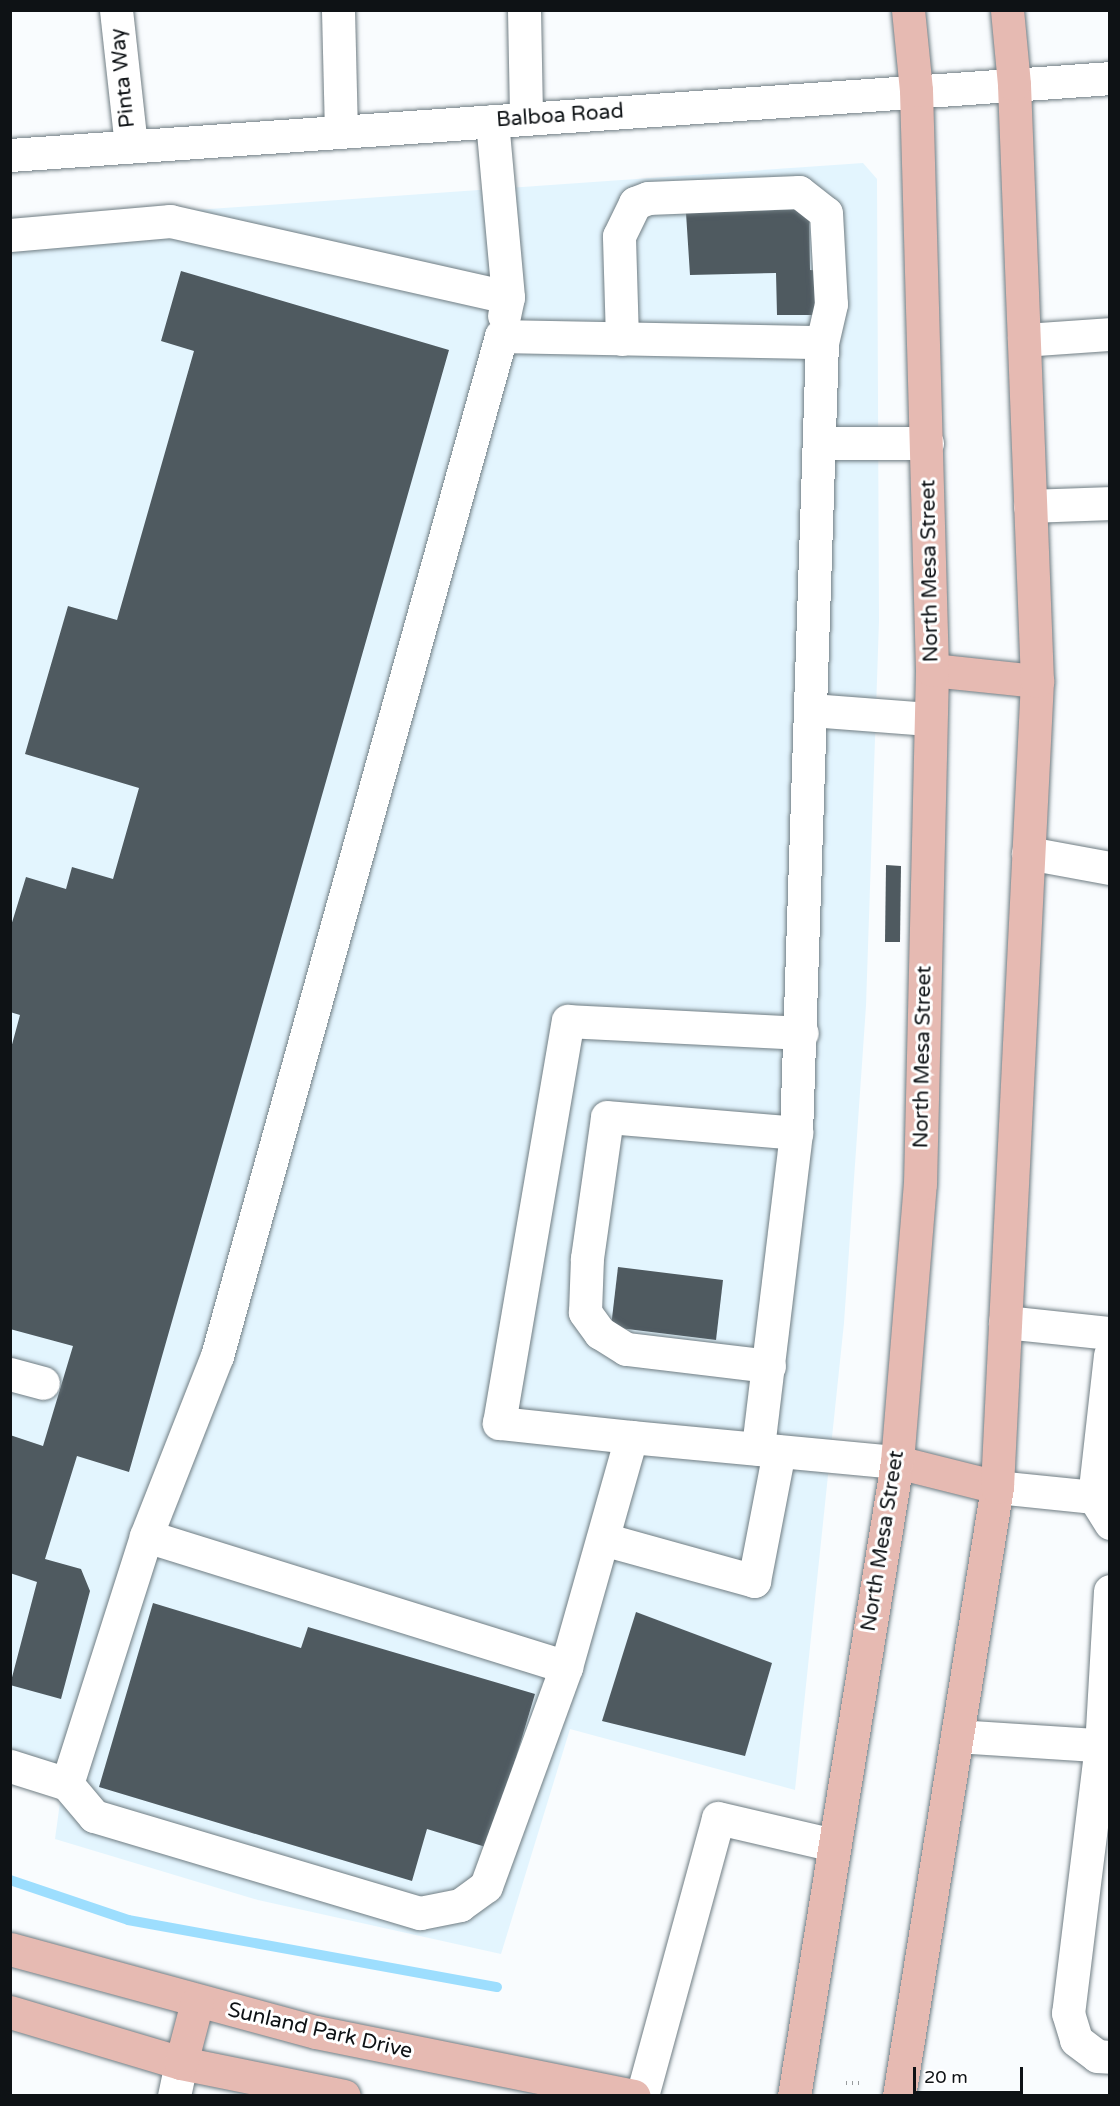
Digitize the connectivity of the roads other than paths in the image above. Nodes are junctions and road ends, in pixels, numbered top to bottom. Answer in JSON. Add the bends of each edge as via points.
{"nodes":[{"id":1,"x":116,"y":10,"type":"edge"},
{"id":2,"x":338,"y":10,"type":"edge"},
{"id":3,"x":524,"y":10,"type":"edge"},
{"id":4,"x":908,"y":10,"type":"edge"},
{"id":5,"x":1007,"y":10,"type":"edge"},
{"id":6,"x":1110,"y":78,"type":"edge"},
{"id":7,"x":1014,"y":84,"type":"junction"},
{"id":8,"x":916,"y":90,"type":"junction"},
{"id":9,"x":526,"y":118,"type":"junction"},
{"id":10,"x":492,"y":121,"type":"junction"},
{"id":11,"x":341,"y":131,"type":"junction"},
{"id":12,"x":131,"y":146,"type":"junction"},
{"id":13,"x":10,"y":155,"type":"edge"},
{"id":14,"x":10,"y":235,"type":"edge"},
{"id":15,"x":508,"y":297,"type":"junction"},
{"id":16,"x":1110,"y":334,"type":"edge"},
{"id":17,"x":501,"y":336,"type":"junction"},
{"id":18,"x":622,"y":339,"type":"junction"},
{"id":19,"x":1024,"y":340,"type":"junction"},
{"id":20,"x":822,"y":342,"type":"junction"},
{"id":21,"x":819,"y":443,"type":"junction"},
{"id":22,"x":927,"y":443,"type":"junction"},
{"id":23,"x":1110,"y":503,"type":"edge"},
{"id":24,"x":1030,"y":506,"type":"junction"},
{"id":25,"x":932,"y":670,"type":"junction"},
{"id":26,"x":1036,"y":681,"type":"junction"},
{"id":27,"x":812,"y":710,"type":"junction"},
{"id":28,"x":929,"y":719,"type":"junction"},
{"id":29,"x":1028,"y":854,"type":"junction"},
{"id":30,"x":1110,"y":868,"type":"edge"},
{"id":31,"x":802,"y":1033,"type":"junction"},
{"id":32,"x":796,"y":1133,"type":"junction"},
{"id":33,"x":1005,"y":1322,"type":"junction"},
{"id":34,"x":1110,"y":1333,"type":"edge"},
{"id":35,"x":1110,"y":1354,"type":"edge"},
{"id":36,"x":769,"y":1366,"type":"junction"},
{"id":37,"x":10,"y":1374,"type":"edge"},
{"id":38,"x":42,"y":1383,"type":"dead end"},
{"id":39,"x":631,"y":1437,"type":"junction"},
{"id":40,"x":768,"y":1450,"type":"junction"},
{"id":41,"x":897,"y":1462,"type":"junction"},
{"id":42,"x":997,"y":1487,"type":"junction"},
{"id":43,"x":1102,"y":1494,"type":"edge"},
{"id":44,"x":146,"y":1536,"type":"junction"},
{"id":45,"x":603,"y":1539,"type":"junction"},
{"id":46,"x":1110,"y":1592,"type":"edge"},
{"id":47,"x":1107,"y":1653,"type":"edge"},
{"id":48,"x":566,"y":1667,"type":"junction"},
{"id":49,"x":957,"y":1736,"type":"junction"},
{"id":50,"x":1105,"y":1746,"type":"edge"},
{"id":51,"x":10,"y":1766,"type":"edge"},
{"id":52,"x":67,"y":1784,"type":"junction"},
{"id":53,"x":834,"y":1845,"type":"junction"},
{"id":54,"x":10,"y":1949,"type":"edge"},
{"id":55,"x":197,"y":2002,"type":"junction"},
{"id":56,"x":10,"y":2012,"type":"edge"},
{"id":57,"x":1110,"y":2057,"type":"edge"},
{"id":58,"x":181,"y":2063,"type":"junction"},
{"id":59,"x":336,"y":2095,"type":"edge"},
{"id":60,"x":174,"y":2096,"type":"edge"},
{"id":61,"x":634,"y":2096,"type":"edge"},
{"id":62,"x":642,"y":2096,"type":"edge"},
{"id":63,"x":794,"y":2096,"type":"edge"},
{"id":64,"x":898,"y":2096,"type":"edge"}],
"edges":[{"from":1,"to":12,"type":"street","name":"Pinta Way"},
{"from":2,"to":11,"type":"street"},
{"from":3,"to":9,"type":"street"},
{"from":4,"to":8,"type":"main road","name":"North Mesa Street"},
{"from":5,"to":7,"type":"main road"},
{"from":6,"to":7,"type":"street","name":"Balboa Road"},
{"from":7,"to":8,"type":"street","name":"Balboa Road"},
{"from":7,"to":19,"type":"main road"},
{"from":8,"to":9,"type":"street","name":"Balboa Road"},
{"from":8,"to":22,"type":"main road","name":"North Mesa Street"},
{"from":9,"to":10,"type":"street","name":"Balboa Road"},
{"from":10,"to":11,"type":"street","name":"Balboa Road"},
{"from":10,"to":15,"type":"street"},
{"from":11,"to":12,"type":"street","name":"Balboa Road"},
{"from":12,"to":13,"type":"street","name":"Balboa Road"},
{"from":14,"to":15,"type":"street","via":[[170,220]]},
{"from":15,"to":17,"type":"street"},
{"from":16,"to":19,"type":"street"},
{"from":17,"to":18,"type":"street"},
{"from":17,"to":44,"type":"street","via":[[217,1356]]},
{"from":18,"to":20,"type":"street"},
{"from":18,"to":20,"type":"street","via":[[619,236],[635,203],[648,198],[799,192],[826,213],[831,304]]},
{"from":19,"to":24,"type":"main road"},
{"from":20,"to":21,"type":"street"},
{"from":21,"to":22,"type":"street"},
{"from":21,"to":27,"type":"street"},
{"from":22,"to":25,"type":"main road","name":"North Mesa Street"},
{"from":23,"to":24,"type":"street"},
{"from":24,"to":26,"type":"main road"},
{"from":25,"to":26,"type":"main road"},
{"from":25,"to":28,"type":"main road","name":"North Mesa Street"},
{"from":26,"to":29,"type":"main road"},
{"from":27,"to":28,"type":"street"},
{"from":27,"to":31,"type":"street"},
{"from":28,"to":41,"type":"main road","name":"North Mesa Street","via":[[920,1184]]},
{"from":29,"to":30,"type":"street"},
{"from":29,"to":33,"type":"main road"},
{"from":31,"to":32,"type":"street"},
{"from":31,"to":39,"type":"street","via":[[568,1022],[499,1423]]},
{"from":32,"to":36,"type":"street"},
{"from":32,"to":36,"type":"street","via":[[607,1117],[585,1312],[600,1333],[626,1349]]},
{"from":33,"to":34,"type":"street"},
{"from":33,"to":42,"type":"main road"},
{"from":35,"to":43,"type":"street"},
{"from":36,"to":40,"type":"street"},
{"from":37,"to":38,"type":"street"},
{"from":39,"to":40,"type":"street"},
{"from":39,"to":45,"type":"street"},
{"from":40,"to":41,"type":"street"},
{"from":40,"to":45,"type":"street","via":[[754,1581]]},
{"from":41,"to":42,"type":"main road"},
{"from":41,"to":53,"type":"main road","name":"North Mesa Street"},
{"from":42,"to":43,"type":"street"},
{"from":42,"to":49,"type":"main road"},
{"from":44,"to":48,"type":"street"},
{"from":44,"to":52,"type":"street"},
{"from":45,"to":48,"type":"street"},
{"from":46,"to":47,"type":"street"},
{"from":47,"to":50,"type":"street"},
{"from":48,"to":52,"type":"street","via":[[486,1886],[459,1905],[420,1914],[94,1816]]},
{"from":49,"to":50,"type":"street"},
{"from":49,"to":64,"type":"main road"},
{"from":50,"to":57,"type":"street","via":[[1068,2013],[1076,2040],[1097,2056]]},
{"from":51,"to":52,"type":"street"},
{"from":53,"to":62,"type":"street","via":[[718,1818]]},
{"from":53,"to":63,"type":"main road","name":"North Mesa Street"},
{"from":54,"to":55,"type":"main road","name":"Sunland Park Drive"},
{"from":55,"to":58,"type":"main road"},
{"from":55,"to":61,"type":"main road","name":"Sunland Park Drive"},
{"from":56,"to":58,"type":"main road"},
{"from":58,"to":59,"type":"main road"},
{"from":58,"to":60,"type":"street"}]}
